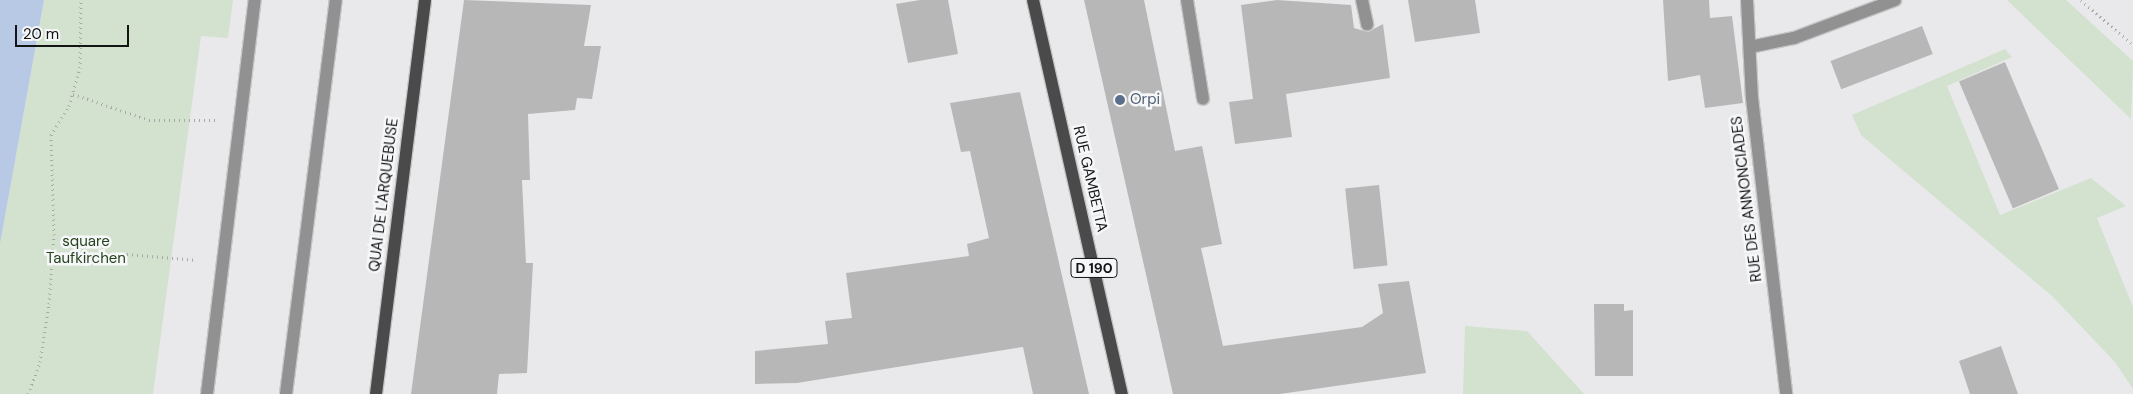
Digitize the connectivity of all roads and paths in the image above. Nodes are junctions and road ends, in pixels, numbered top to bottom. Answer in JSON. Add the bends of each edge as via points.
{"nodes":[{"id":1,"x":81,"y":0,"type":"edge"},
{"id":2,"x":256,"y":0,"type":"edge"},
{"id":3,"x":336,"y":0,"type":"edge"},
{"id":4,"x":425,"y":0,"type":"edge"},
{"id":5,"x":1033,"y":0,"type":"edge"},
{"id":6,"x":1188,"y":0,"type":"edge"},
{"id":7,"x":1362,"y":0,"type":"edge"},
{"id":8,"x":1747,"y":0,"type":"edge"},
{"id":9,"x":1895,"y":0,"type":"edge"},
{"id":10,"x":2080,"y":0,"type":"edge"},
{"id":11,"x":1367,"y":24,"type":"dead end"},
{"id":12,"x":2133,"y":45,"type":"edge"},
{"id":13,"x":1750,"y":47,"type":"junction"},
{"id":14,"x":73,"y":94,"type":"junction"},
{"id":15,"x":1203,"y":99,"type":"dead end"},
{"id":16,"x":240,"y":122,"type":"junction"},
{"id":17,"x":53,"y":256,"type":"junction"},
{"id":18,"x":223,"y":263,"type":"junction"},
{"id":19,"x":28,"y":394,"type":"edge"},
{"id":20,"x":207,"y":394,"type":"edge"},
{"id":21,"x":286,"y":394,"type":"edge"},
{"id":22,"x":376,"y":394,"type":"edge"},
{"id":23,"x":1122,"y":394,"type":"edge"},
{"id":24,"x":1786,"y":394,"type":"edge"}],
"edges":[{"from":1,"to":14,"type":"path","via":[[80,68]]},
{"from":2,"to":16,"type":"street"},
{"from":3,"to":21,"type":"street"},
{"from":4,"to":22,"type":"main road","name":"QUAI DE L'ARQUEBUSE"},
{"from":5,"to":23,"type":"main road","name":"RUE GAMBETTA","number":"D 190"},
{"from":6,"to":15,"type":"street"},
{"from":7,"to":11,"type":"street"},
{"from":8,"to":13,"type":"street","name":"RUE DES ANNONCIADES"},
{"from":9,"to":13,"type":"street","via":[[1794,38]]},
{"from":10,"to":12,"type":"path"},
{"from":13,"to":24,"type":"street","name":"RUE DES ANNONCIADES"},
{"from":14,"to":16,"type":"path","via":[[128,109],[149,120],[172,116]]},
{"from":14,"to":17,"type":"path","via":[[51,135]]},
{"from":16,"to":18,"type":"street"},
{"from":17,"to":18,"type":"path","via":[[127,254]]},
{"from":17,"to":19,"type":"path","via":[[40,362]]},
{"from":18,"to":20,"type":"street"}]}
